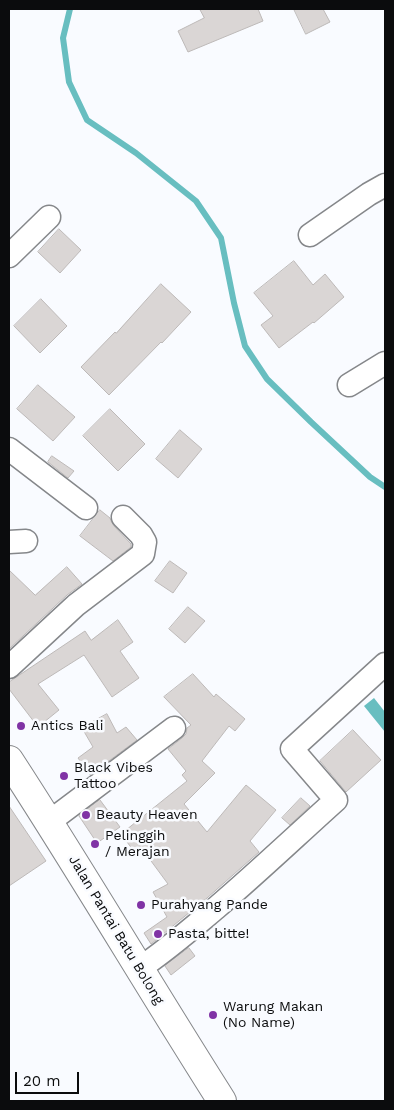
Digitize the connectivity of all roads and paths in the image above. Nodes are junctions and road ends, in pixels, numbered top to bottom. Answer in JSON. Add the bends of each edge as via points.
{"nodes":[{"id":1,"x":385,"y":184,"type":"edge"},
{"id":2,"x":49,"y":217,"type":"dead end"},
{"id":3,"x":310,"y":235,"type":"dead end"},
{"id":4,"x":9,"y":256,"type":"edge"},
{"id":5,"x":385,"y":363,"type":"edge"},
{"id":6,"x":349,"y":385,"type":"dead end"},
{"id":7,"x":9,"y":449,"type":"edge"},
{"id":8,"x":86,"y":508,"type":"dead end"},
{"id":9,"x":123,"y":517,"type":"dead end"},
{"id":10,"x":385,"y":664,"type":"edge"},
{"id":11,"x":9,"y":667,"type":"edge"},
{"id":12,"x":174,"y":728,"type":"dead end"},
{"id":13,"x":9,"y":760,"type":"edge"},
{"id":14,"x":49,"y":822,"type":"junction"},
{"id":15,"x":140,"y":968,"type":"junction"},
{"id":16,"x":222,"y":1101,"type":"edge"}],
"edges":[{"from":1,"to":3,"type":"street"},
{"from":2,"to":4,"type":"street"},
{"from":5,"to":6,"type":"street"},
{"from":7,"to":8,"type":"street"},
{"from":9,"to":11,"type":"street","via":[[145,542],[143,554],[76,605]]},
{"from":10,"to":15,"type":"street","via":[[292,749],[336,800],[249,880]]},
{"from":12,"to":14,"type":"street"},
{"from":13,"to":14,"type":"street","name":"Jalan Pantai Batu Bolong"},
{"from":14,"to":15,"type":"street","name":"Jalan Pantai Batu Bolong"},
{"from":15,"to":16,"type":"street","name":"Jalan Pantai Batu Bolong"}]}
